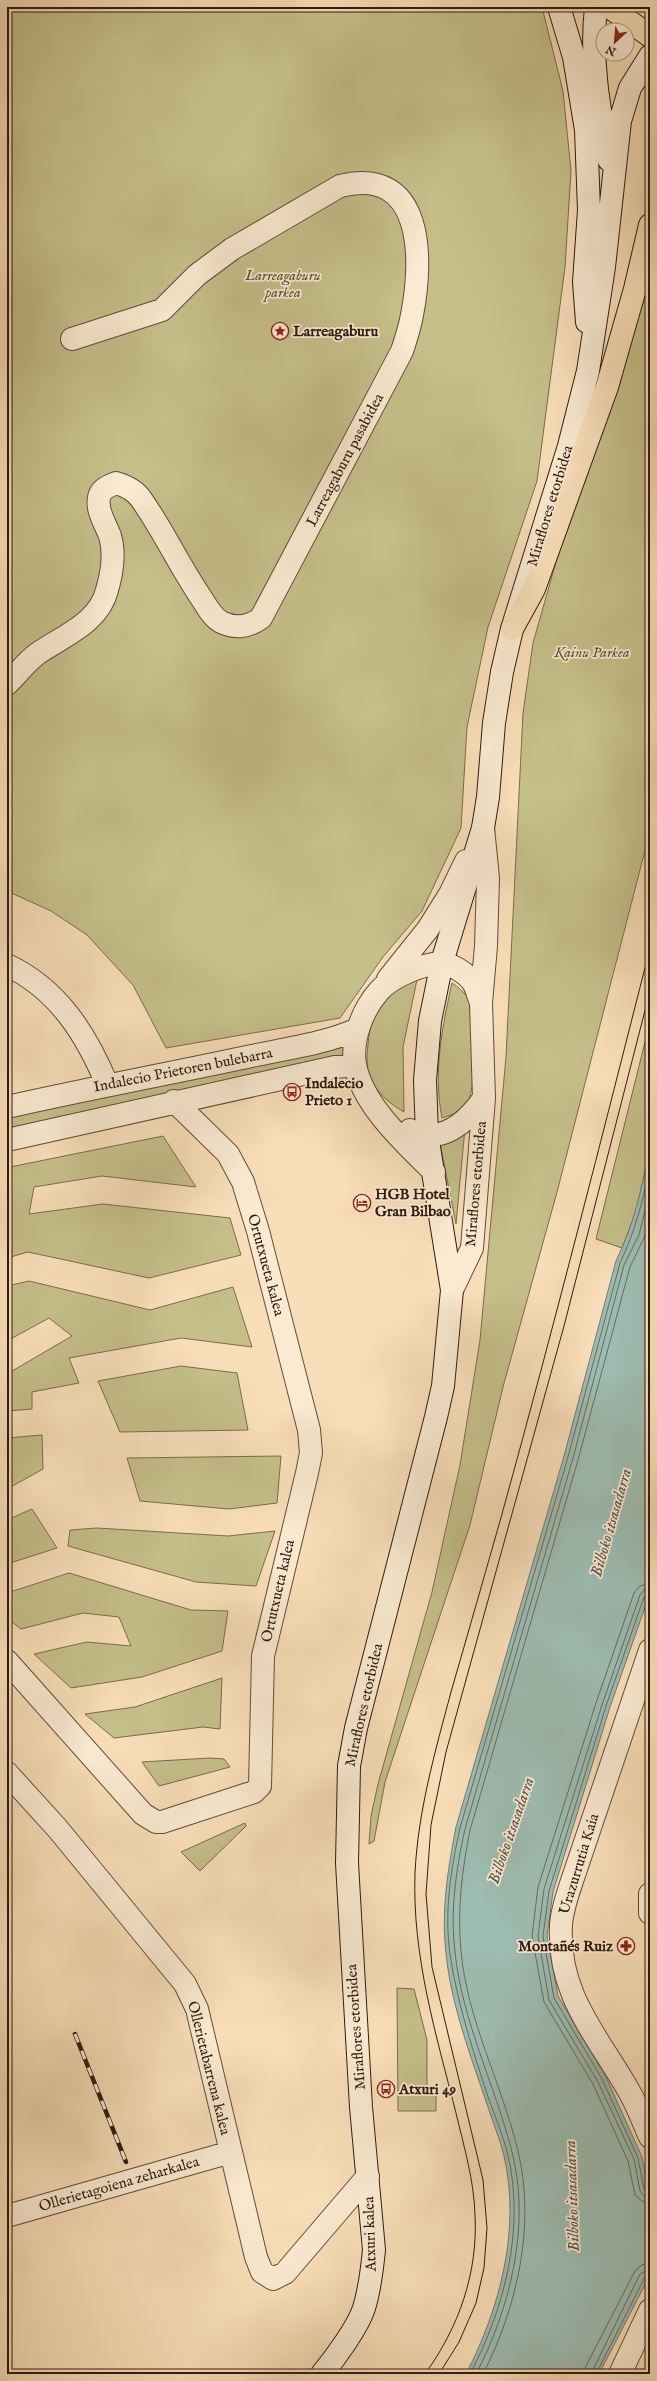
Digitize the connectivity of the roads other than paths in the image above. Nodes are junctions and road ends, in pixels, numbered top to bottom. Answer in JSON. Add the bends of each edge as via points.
{"nodes":[{"id":1,"x":559,"y":7,"type":"edge"},
{"id":2,"x":596,"y":7,"type":"edge"},
{"id":3,"x":609,"y":7,"type":"edge"},
{"id":4,"x":650,"y":36,"type":"edge"},
{"id":5,"x":650,"y":56,"type":"edge"},
{"id":6,"x":613,"y":183,"type":"junction"},
{"id":7,"x":650,"y":225,"type":"edge"},
{"id":8,"x":72,"y":339,"type":"dead end"},
{"id":9,"x":590,"y":358,"type":"junction"},
{"id":10,"x":512,"y":629,"type":"junction"},
{"id":11,"x":7,"y":684,"type":"edge"},
{"id":12,"x":483,"y":828,"type":"junction"},
{"id":13,"x":442,"y":962,"type":"junction"},
{"id":14,"x":7,"y":965,"type":"edge"},
{"id":15,"x":380,"y":989,"type":"junction"},
{"id":16,"x":481,"y":1003,"type":"junction"},
{"id":17,"x":358,"y":1029,"type":"junction"},
{"id":18,"x":355,"y":1065,"type":"junction"},
{"id":19,"x":107,"y":1084,"type":"junction"},
{"id":20,"x":484,"y":1098,"type":"junction"},
{"id":21,"x":174,"y":1101,"type":"junction"},
{"id":22,"x":7,"y":1107,"type":"edge"},
{"id":23,"x":376,"y":1109,"type":"junction"},
{"id":24,"x":427,"y":1135,"type":"junction"},
{"id":25,"x":7,"y":1140,"type":"edge"},
{"id":26,"x":434,"y":1172,"type":"junction"},
{"id":27,"x":452,"y":1290,"type":"junction"},
{"id":28,"x":650,"y":1650,"type":"edge"},
{"id":29,"x":7,"y":1661,"type":"edge"},
{"id":30,"x":7,"y":1773,"type":"edge"},
{"id":31,"x":650,"y":1894,"type":"edge"},
{"id":32,"x":650,"y":1913,"type":"edge"},
{"id":33,"x":650,"y":2137,"type":"edge"},
{"id":34,"x":231,"y":2152,"type":"junction"},
{"id":35,"x":368,"y":2176,"type":"junction"},
{"id":36,"x":7,"y":2216,"type":"edge"},
{"id":37,"x":650,"y":2310,"type":"edge"},
{"id":38,"x":322,"y":2374,"type":"edge"},
{"id":39,"x":620,"y":2374,"type":"edge"}],
"edges":[{"from":1,"to":9,"type":"street","via":[[574,57],[586,130],[589,210],[584,282]]},
{"from":2,"to":6,"type":"street","name":"Miraflores etorbidea","via":[[593,40],[596,85]]},
{"from":3,"to":4,"type":"main road"},
{"from":5,"to":6,"type":"street","name":"Miraflores etorbidea","via":[[630,88],[623,107]]},
{"from":6,"to":9,"type":"street","name":"Miraflores etorbidea"},
{"from":7,"to":10,"type":"main road","via":[[635,290],[607,387],[534,589]]},
{"from":8,"to":11,"type":"street","name":"Larreagaburu pasabidea","via":[[162,310],[198,275],[232,249],[340,186],[358,182],[375,183],[388,188],[401,198],[410,213],[415,234],[417,278],[412,316],[402,350],[261,618],[253,624],[232,626],[212,614],[181,569],[141,498],[127,486],[116,483],[105,488],[99,497],[99,508],[110,538],[112,565],[107,592],[100,608],[90,620],[36,655]]},
{"from":9,"to":10,"type":"street","name":"Miraflores etorbidea","via":[[569,446]]},
{"from":10,"to":12,"type":"street","name":"Miraflores etorbidea","via":[[494,723]]},
{"from":12,"to":13,"type":"street","name":"Miraflores etorbidea"},
{"from":12,"to":15,"type":"street","name":"Miraflores etorbidea","via":[[450,894],[428,929]]},
{"from":12,"to":16,"type":"street","name":"Miraflores etorbidea","via":[[488,878]]},
{"from":13,"to":15,"type":"street","name":"Miraflores etorbidea","via":[[411,970]]},
{"from":13,"to":16,"type":"street","name":"Miraflores etorbidea","via":[[472,981]]},
{"from":13,"to":24,"type":"street","name":"Miraflores etorbidea","via":[[430,1021],[425,1080]]},
{"from":14,"to":19,"type":"street","via":[[50,993],[76,1023]]},
{"from":15,"to":17,"type":"street","name":"Miraflores etorbidea","via":[[364,1013]]},
{"from":16,"to":20,"type":"street","name":"Miraflores etorbidea"},
{"from":17,"to":18,"type":"street","name":"Miraflores etorbidea","via":[[354,1052]]},
{"from":17,"to":19,"type":"street","name":"Indalecio Prietoren bulebarra","via":[[331,1039],[182,1071]]},
{"from":18,"to":21,"type":"street","name":"Indalecio Prietoren bulebarra"},
{"from":18,"to":23,"type":"street","name":"Miraflores etorbidea"},
{"from":19,"to":22,"type":"street","name":"Indalecio Prietoren bulebarra"},
{"from":20,"to":24,"type":"street","name":"Miraflores etorbidea","via":[[470,1118],[453,1131]]},
{"from":20,"to":27,"type":"street","name":"Miraflores etorbidea","via":[[472,1248]]},
{"from":21,"to":25,"type":"street","name":"Indalecio Prietoren bulebarra"},
{"from":21,"to":29,"type":"street","name":"Ortutxueta kalea","via":[[228,1154],[243,1182],[309,1430],[311,1453],[307,1473],[262,1656],[260,1786],[254,1792],[156,1822],[143,1814]]},
{"from":23,"to":24,"type":"street","name":"Miraflores etorbidea","via":[[412,1131]]},
{"from":23,"to":26,"type":"street","name":"Miraflores etorbidea"},
{"from":24,"to":26,"type":"street","name":"Miraflores etorbidea"},
{"from":26,"to":27,"type":"street","name":"Miraflores etorbidea"},
{"from":27,"to":35,"type":"street","name":"Miraflores etorbidea","via":[[443,1386],[356,1728],[349,1766],[346,1863],[360,2100]]},
{"from":28,"to":33,"type":"street","name":"Urazurrutia Kaia","via":[[576,1870],[561,1926],[564,1966],[571,1995],[630,2093]]},
{"from":30,"to":34,"type":"street","name":"Ollerietabarrena kalea","via":[[72,1846],[185,1984],[197,2008]]},
{"from":31,"to":32,"type":"street"},
{"from":34,"to":35,"type":"street","name":"Ollerietabarrena kalea","via":[[256,2257],[262,2272],[272,2279],[285,2273]]},
{"from":34,"to":36,"type":"street","name":"Ollerietagoiena zeharkalea"},
{"from":35,"to":38,"type":"street","name":"Atxuri kalea","via":[[373,2236],[371,2281],[363,2310],[334,2359]]},
{"from":37,"to":39,"type":"street"}]}
